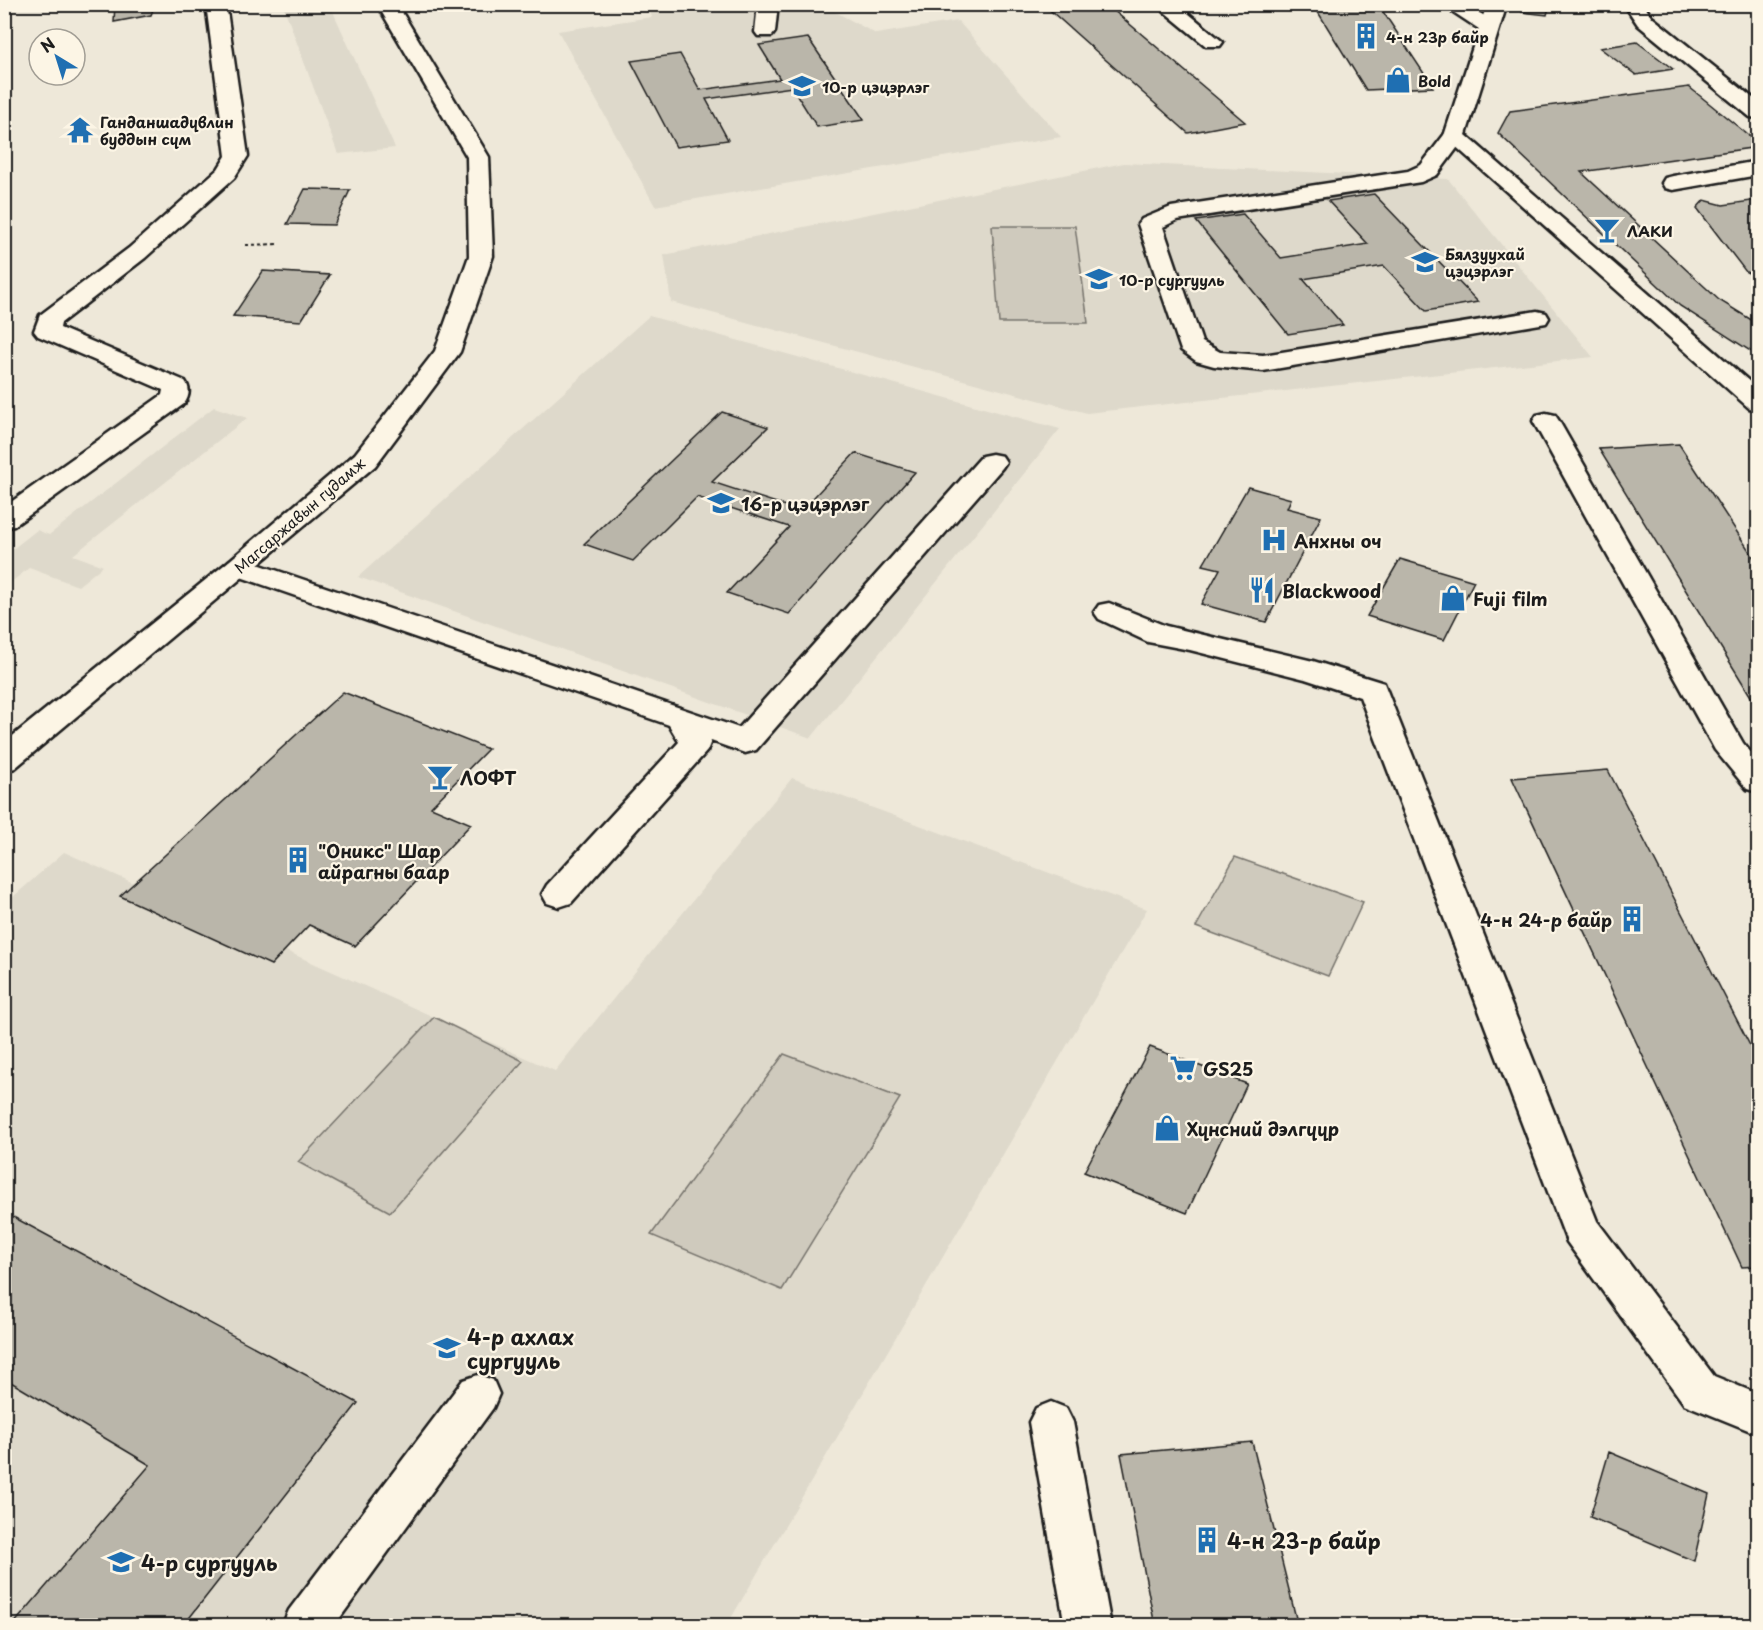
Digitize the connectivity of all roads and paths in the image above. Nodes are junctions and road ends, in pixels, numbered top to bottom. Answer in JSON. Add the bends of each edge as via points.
{"nodes":[{"id":1,"x":216,"y":4,"type":"edge"},
{"id":2,"x":387,"y":4,"type":"edge"},
{"id":3,"x":768,"y":4,"type":"edge"},
{"id":4,"x":1164,"y":4,"type":"edge"},
{"id":5,"x":1450,"y":4,"type":"edge"},
{"id":6,"x":1497,"y":4,"type":"edge"},
{"id":7,"x":1633,"y":4,"type":"edge"},
{"id":8,"x":1489,"y":27,"type":"junction"},
{"id":9,"x":765,"y":32,"type":"dead end"},
{"id":10,"x":1213,"y":42,"type":"dead end"},
{"id":11,"x":1758,"y":112,"type":"edge"},
{"id":12,"x":1455,"y":136,"type":"junction"},
{"id":13,"x":1758,"y":168,"type":"edge"},
{"id":14,"x":1673,"y":183,"type":"dead end"},
{"id":15,"x":279,"y":244,"type":"dead end"},
{"id":16,"x":245,"y":246,"type":"dead end"},
{"id":17,"x":1538,"y":318,"type":"dead end"},
{"id":18,"x":1758,"y":402,"type":"edge"},
{"id":19,"x":1546,"y":421,"type":"dead end"},
{"id":20,"x":992,"y":462,"type":"dead end"},
{"id":21,"x":4,"y":520,"type":"edge"},
{"id":22,"x":239,"y":567,"type":"junction"},
{"id":23,"x":1108,"y":612,"type":"dead end"},
{"id":24,"x":680,"y":718,"type":"junction"},
{"id":25,"x":4,"y":759,"type":"edge"},
{"id":26,"x":1758,"y":781,"type":"edge"},
{"id":27,"x":559,"y":894,"type":"dead end"},
{"id":28,"x":478,"y":1394,"type":"dead end"},
{"id":29,"x":1758,"y":1414,"type":"edge"},
{"id":30,"x":1051,"y":1422,"type":"dead end"},
{"id":31,"x":305,"y":1626,"type":"edge"},
{"id":32,"x":1088,"y":1626,"type":"edge"}],
"edges":[{"from":1,"to":21,"type":"street","via":[[237,156],[226,173],[137,253],[49,320],[46,331],[176,386],[175,398]]},
{"from":2,"to":22,"type":"street","name":"Магсаржавын гудамж","via":[[478,157],[481,256],[447,352],[372,451]]},
{"from":3,"to":9,"type":"street"},
{"from":4,"to":10,"type":"street"},
{"from":5,"to":8,"type":"street"},
{"from":6,"to":8,"type":"street"},
{"from":7,"to":11,"type":"street","via":[[1645,21]]},
{"from":8,"to":12,"type":"street"},
{"from":12,"to":17,"type":"street","via":[[1429,170],[1413,177],[1171,214],[1150,224],[1190,345],[1199,354],[1223,360],[1263,363]]},
{"from":12,"to":18,"type":"street"},
{"from":13,"to":14,"type":"street"},
{"from":15,"to":16,"type":"path"},
{"from":19,"to":26,"type":"street","via":[[1731,750]]},
{"from":20,"to":24,"type":"street","via":[[745,742]]},
{"from":22,"to":24,"type":"street"},
{"from":22,"to":25,"type":"street","name":"Магсаржавын гудамж"},
{"from":23,"to":29,"type":"street","via":[[1159,635],[1313,671],[1373,690],[1581,1230],[1699,1390]]},
{"from":24,"to":27,"type":"street","via":[[696,743]]},
{"from":28,"to":31,"type":"street"},
{"from":30,"to":32,"type":"street"}]}
